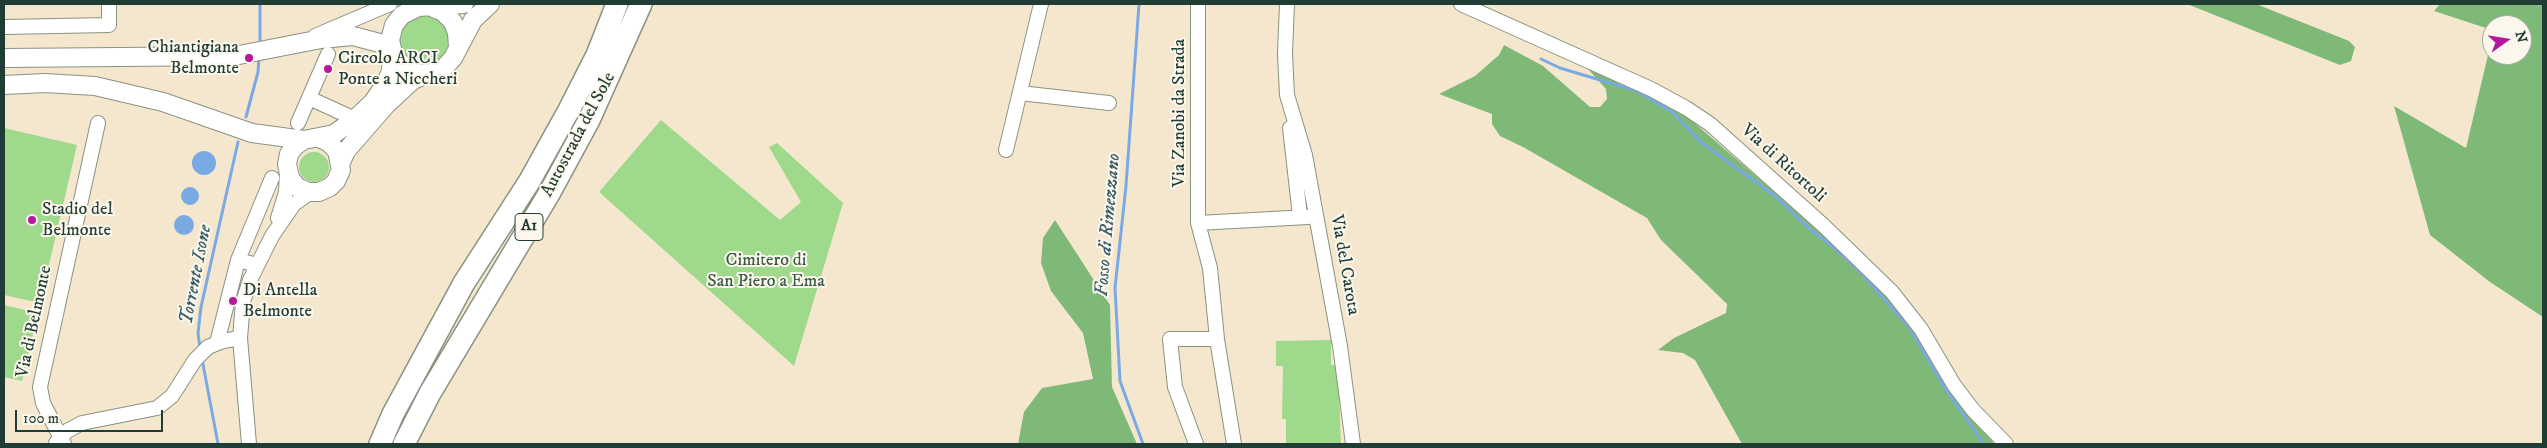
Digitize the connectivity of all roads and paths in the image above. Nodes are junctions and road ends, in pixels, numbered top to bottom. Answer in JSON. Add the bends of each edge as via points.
{"nodes":[{"id":1,"x":109,"y":4,"type":"edge"},
{"id":2,"x":118,"y":4,"type":"edge"},
{"id":3,"x":390,"y":4,"type":"edge"},
{"id":4,"x":464,"y":4,"type":"edge"},
{"id":5,"x":490,"y":4,"type":"edge"},
{"id":6,"x":617,"y":4,"type":"edge"},
{"id":7,"x":641,"y":4,"type":"edge"},
{"id":8,"x":1040,"y":4,"type":"edge"},
{"id":9,"x":1198,"y":4,"type":"edge"},
{"id":10,"x":1287,"y":4,"type":"edge"},
{"id":11,"x":1462,"y":4,"type":"edge"},
{"id":12,"x":417,"y":6,"type":"edge"},
{"id":13,"x":397,"y":21,"type":"junction"},
{"id":14,"x":4,"y":27,"type":"edge"},
{"id":15,"x":353,"y":36,"type":"junction"},
{"id":16,"x":300,"y":43,"type":"junction"},
{"id":17,"x":391,"y":47,"type":"junction"},
{"id":18,"x":458,"y":48,"type":"junction"},
{"id":19,"x":328,"y":54,"type":"dead end"},
{"id":20,"x":4,"y":58,"type":"edge"},
{"id":21,"x":431,"y":73,"type":"junction"},
{"id":22,"x":7,"y":85,"type":"edge"},
{"id":23,"x":1020,"y":93,"type":"junction"},
{"id":24,"x":1287,"y":95,"type":"junction"},
{"id":25,"x":309,"y":98,"type":"junction"},
{"id":26,"x":1109,"y":103,"type":"dead end"},
{"id":27,"x":355,"y":119,"type":"junction"},
{"id":28,"x":98,"y":123,"type":"dead end"},
{"id":29,"x":298,"y":123,"type":"dead end"},
{"id":30,"x":252,"y":133,"type":"junction"},
{"id":31,"x":311,"y":139,"type":"junction"},
{"id":32,"x":1006,"y":150,"type":"dead end"},
{"id":33,"x":341,"y":162,"type":"junction"},
{"id":34,"x":280,"y":174,"type":"junction"},
{"id":35,"x":311,"y":192,"type":"junction"},
{"id":36,"x":1300,"y":216,"type":"junction"},
{"id":37,"x":1316,"y":218,"type":"junction"},
{"id":38,"x":1198,"y":224,"type":"junction"},
{"id":39,"x":272,"y":236,"type":"junction"},
{"id":40,"x":238,"y":260,"type":"junction"},
{"id":41,"x":257,"y":265,"type":"junction"},
{"id":42,"x":240,"y":338,"type":"junction"},
{"id":43,"x":1217,"y":339,"type":"junction"},
{"id":44,"x":217,"y":343,"type":"junction"},
{"id":45,"x":60,"y":442,"type":"edge"},
{"id":46,"x":249,"y":444,"type":"edge"},
{"id":47,"x":380,"y":444,"type":"edge"},
{"id":48,"x":404,"y":444,"type":"edge"},
{"id":49,"x":1196,"y":444,"type":"edge"},
{"id":50,"x":1234,"y":444,"type":"edge"},
{"id":51,"x":1353,"y":444,"type":"edge"},
{"id":52,"x":2006,"y":444,"type":"edge"}],
"edges":[{"from":1,"to":2,"type":"street"},
{"from":1,"to":14,"type":"street","via":[[109,25]]},
{"from":3,"to":16,"type":"street"},
{"from":4,"to":12,"type":"main road"},
{"from":5,"to":18,"type":"main road","via":[[474,20]]},
{"from":6,"to":47,"type":"highway","name":"Autostrada del Sole","number":"A1","via":[[597,55],[569,110],[529,182],[464,283]]},
{"from":7,"to":48,"type":"highway","name":"Autostrada del Sole","number":"A1","via":[[624,47],[550,192],[430,393]]},
{"from":8,"to":23,"type":"street"},
{"from":9,"to":38,"type":"street","name":"Via Zanobi da Strada"},
{"from":10,"to":24,"type":"street","name":"Via del Carota"},
{"from":11,"to":52,"type":"street","name":"Via di Ritortoli","via":[[1652,89],[1710,124],[1892,292],[1921,329],[1954,385]]},
{"from":12,"to":13,"type":"main road"},
{"from":12,"to":18,"type":"main road","via":[[435,8],[448,15],[456,29]]},
{"from":13,"to":15,"type":"main road"},
{"from":13,"to":17,"type":"main road","via":[[391,34]]},
{"from":15,"to":16,"type":"main road"},
{"from":15,"to":17,"type":"main road"},
{"from":16,"to":20,"type":"main road","via":[[252,54],[218,57]]},
{"from":17,"to":21,"type":"main road","via":[[396,59],[407,69]]},
{"from":17,"to":27,"type":"main road","via":[[391,71],[386,83],[373,102]]},
{"from":18,"to":21,"type":"main road","via":[[447,65]]},
{"from":19,"to":25,"type":"street"},
{"from":21,"to":33,"type":"main road","via":[[413,80],[386,105],[346,151]]},
{"from":22,"to":30,"type":"main road","via":[[95,86],[163,102]]},
{"from":23,"to":26,"type":"street"},
{"from":23,"to":32,"type":"street"},
{"from":24,"to":36,"type":"street","name":"Via del Carota"},
{"from":24,"to":37,"type":"street","name":"Via del Carota","via":[[1305,156]]},
{"from":25,"to":27,"type":"street"},
{"from":25,"to":29,"type":"street"},
{"from":27,"to":31,"type":"main road","via":[[334,134]]},
{"from":28,"to":45,"type":"street","name":"Via di Belmonte","via":[[40,387],[43,403]]},
{"from":30,"to":31,"type":"main road"},
{"from":30,"to":34,"type":"main road","via":[[272,148]]},
{"from":31,"to":33,"type":"main road","via":[[333,146]]},
{"from":31,"to":34,"type":"main road","via":[[295,146]]},
{"from":33,"to":35,"type":"main road","via":[[340,174],[334,184],[323,191]]},
{"from":34,"to":35,"type":"main road","via":[[297,187]]},
{"from":34,"to":39,"type":"street","via":[[286,192]]},
{"from":34,"to":40,"type":"street"},
{"from":35,"to":39,"type":"street","via":[[294,204]]},
{"from":36,"to":37,"type":"street"},
{"from":36,"to":38,"type":"street"},
{"from":37,"to":51,"type":"street","name":"Via del Carota","via":[[1340,346]]},
{"from":38,"to":43,"type":"street","name":"Via Zanobi da Strada","via":[[1210,268]]},
{"from":39,"to":41,"type":"street"},
{"from":40,"to":41,"type":"street"},
{"from":40,"to":44,"type":"street"},
{"from":41,"to":42,"type":"street","via":[[242,310]]},
{"from":42,"to":44,"type":"street","name":"Via di Belmonte"},
{"from":42,"to":46,"type":"street"},
{"from":43,"to":49,"type":"street","via":[[1170,339],[1175,388]]},
{"from":43,"to":50,"type":"street","name":"Via Zanobi da Strada"},
{"from":44,"to":45,"type":"street","name":"Via di Belmonte","via":[[200,355],[172,396],[157,408],[86,421],[73,426]]}]}
